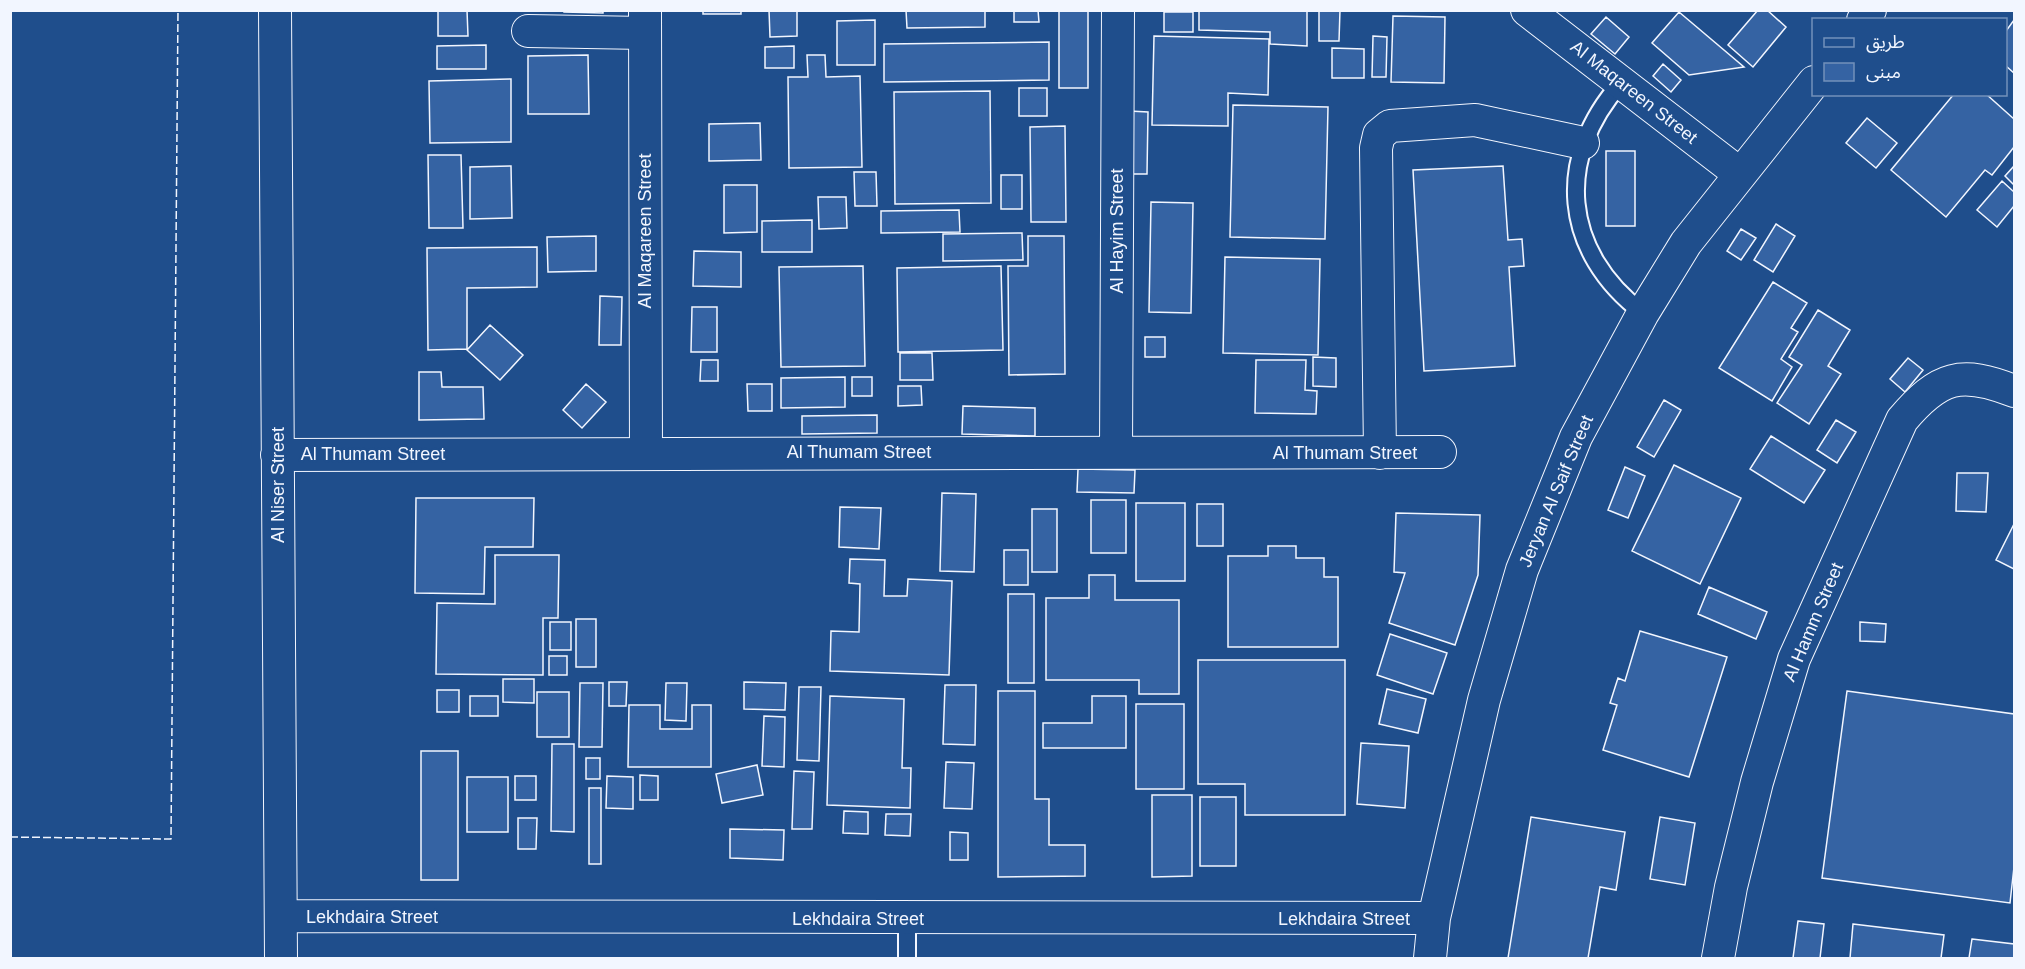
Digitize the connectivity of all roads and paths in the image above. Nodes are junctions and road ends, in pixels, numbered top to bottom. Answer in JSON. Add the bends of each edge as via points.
{"nodes":[{"id":1,"x":275,"y":10,"type":"edge"},
{"id":2,"x":1119,"y":10,"type":"edge"},
{"id":3,"x":1527,"y":10,"type":"edge"},
{"id":4,"x":645,"y":22,"type":"edge"},
{"id":5,"x":528,"y":30,"type":"dead end"},
{"id":6,"x":1621,"y":83,"type":"junction"},
{"id":7,"x":1812,"y":84,"type":"edge"},
{"id":8,"x":1583,"y":143,"type":"junction"},
{"id":9,"x":1740,"y":174,"type":"junction"},
{"id":10,"x":1643,"y":312,"type":"junction"},
{"id":11,"x":2014,"y":391,"type":"edge"},
{"id":12,"x":646,"y":452,"type":"junction"},
{"id":13,"x":1116,"y":452,"type":"junction"},
{"id":14,"x":1440,"y":452,"type":"dead end"},
{"id":15,"x":1380,"y":453,"type":"junction"},
{"id":16,"x":277,"y":455,"type":"junction"},
{"id":17,"x":281,"y":916,"type":"junction"},
{"id":18,"x":1434,"y":918,"type":"junction"},
{"id":19,"x":907,"y":920,"type":"junction"},
{"id":20,"x":281,"y":958,"type":"edge"},
{"id":21,"x":907,"y":958,"type":"edge"},
{"id":22,"x":1430,"y":958,"type":"edge"},
{"id":23,"x":1718,"y":958,"type":"edge"}],
"edges":[{"from":1,"to":16,"type":"street","name":"Al Niser Street"},
{"from":2,"to":13,"type":"street","name":"Al Hayim Street"},
{"from":3,"to":6,"type":"street","name":"Al Maqareen Street"},
{"from":4,"to":5,"type":"street"},
{"from":4,"to":12,"type":"street","name":"Al Maqareen Street"},
{"from":6,"to":8,"type":"lane","via":[[1605,100]]},
{"from":6,"to":9,"type":"street","name":"Al Maqareen Street"},
{"from":7,"to":9,"type":"street","name":"Jeryan Al Saif Street"},
{"from":8,"to":10,"type":"lane","via":[[1575,191],[1584,238],[1607,280]]},
{"from":8,"to":15,"type":"street","via":[[1475,120],[1390,126],[1379,135],[1376,148]]},
{"from":9,"to":10,"type":"street","name":"Jeryan Al Saif Street","via":[[1686,243]]},
{"from":10,"to":18,"type":"street","name":"Jeryan Al Saif Street","via":[[1576,437],[1522,570],[1484,700]]},
{"from":11,"to":23,"type":"street","name":"Al Hamm Street","via":[[1990,381],[1953,379],[1923,395],[1902,420],[1794,659],[1754,792]]},
{"from":12,"to":13,"type":"street","name":"Al Thumam Street"},
{"from":12,"to":16,"type":"street","name":"Al Thumam Street"},
{"from":13,"to":15,"type":"street","name":"Al Thumam Street"},
{"from":14,"to":15,"type":"street","name":"Al Thumam Street"},
{"from":16,"to":17,"type":"street","name":"Al Niser Street"},
{"from":17,"to":19,"type":"street","name":"Lekhdaira Street"},
{"from":17,"to":20,"type":"street","name":"Al Niser Street"},
{"from":18,"to":19,"type":"street","name":"Lekhdaira Street"},
{"from":18,"to":22,"type":"street","name":"Jeryan Al Saif Street"},
{"from":19,"to":21,"type":"lane"}]}
